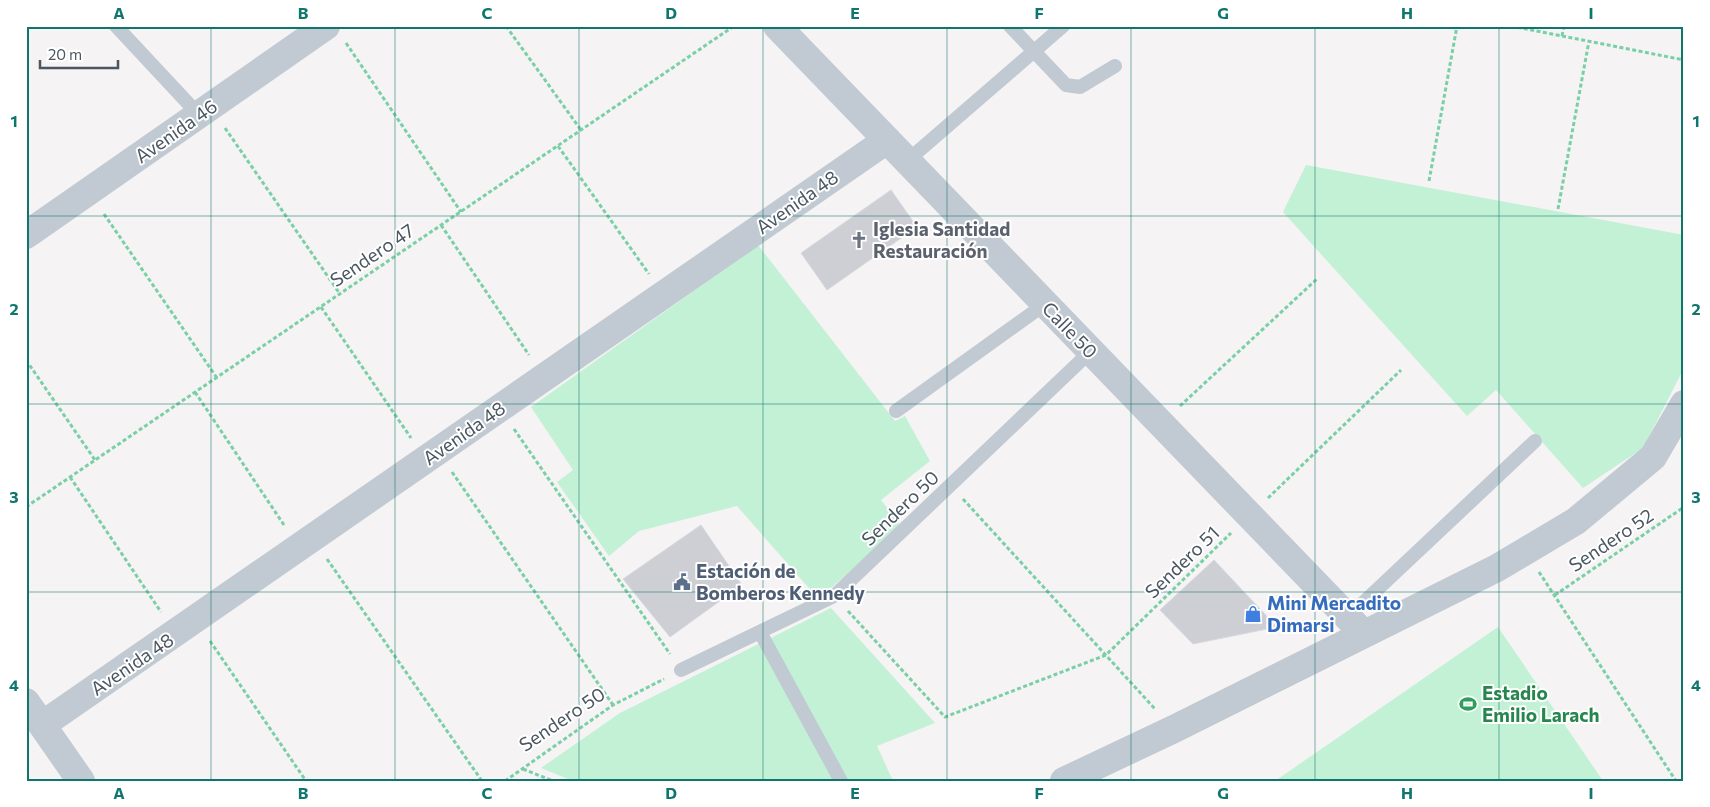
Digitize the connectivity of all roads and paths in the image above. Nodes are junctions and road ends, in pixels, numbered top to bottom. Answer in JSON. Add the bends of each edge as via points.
{"nodes":[{"id":1,"x":116,"y":26,"type":"edge"},
{"id":2,"x":506,"y":26,"type":"edge"},
{"id":3,"x":734,"y":26,"type":"edge"},
{"id":4,"x":777,"y":26,"type":"edge"},
{"id":5,"x":1010,"y":26,"type":"edge"},
{"id":6,"x":1063,"y":26,"type":"edge"},
{"id":7,"x":1457,"y":26,"type":"edge"},
{"id":8,"x":1511,"y":26,"type":"edge"},
{"id":9,"x":1564,"y":26,"type":"edge"},
{"id":10,"x":336,"y":34,"type":"edge"},
{"id":11,"x":1562,"y":36,"type":"junction"},
{"id":12,"x":1589,"y":41,"type":"junction"},
{"id":13,"x":1033,"y":53,"type":"junction"},
{"id":14,"x":1684,"y":60,"type":"edge"},
{"id":15,"x":1115,"y":66,"type":"dead end"},
{"id":16,"x":205,"y":111,"type":"junction"},
{"id":17,"x":581,"y":130,"type":"junction"},
{"id":18,"x":887,"y":140,"type":"junction"},
{"id":19,"x":558,"y":146,"type":"junction"},
{"id":20,"x":907,"y":161,"type":"junction"},
{"id":21,"x":1429,"y":181,"type":"dead end"},
{"id":22,"x":89,"y":192,"type":"junction"},
{"id":23,"x":1558,"y":209,"type":"dead end"},
{"id":24,"x":461,"y":212,"type":"junction"},
{"id":25,"x":441,"y":225,"type":"junction"},
{"id":26,"x":26,"y":235,"type":"edge"},
{"id":27,"x":1318,"y":278,"type":"dead end"},
{"id":28,"x":340,"y":294,"type":"junction"},
{"id":29,"x":664,"y":295,"type":"junction"},
{"id":30,"x":1045,"y":304,"type":"junction"},
{"id":31,"x":321,"y":307,"type":"junction"},
{"id":32,"x":1091,"y":351,"type":"junction"},
{"id":33,"x":26,"y":360,"type":"edge"},
{"id":34,"x":1401,"y":370,"type":"dead end"},
{"id":35,"x":544,"y":377,"type":"junction"},
{"id":36,"x":218,"y":378,"type":"junction"},
{"id":37,"x":195,"y":392,"type":"junction"},
{"id":38,"x":1684,"y":404,"type":"edge"},
{"id":39,"x":500,"y":408,"type":"junction"},
{"id":40,"x":896,"y":411,"type":"dead end"},
{"id":41,"x":1161,"y":424,"type":"junction"},
{"id":42,"x":1535,"y":441,"type":"dead end"},
{"id":43,"x":432,"y":455,"type":"junction"},
{"id":44,"x":95,"y":460,"type":"junction"},
{"id":45,"x":70,"y":477,"type":"junction"},
{"id":46,"x":950,"y":486,"type":"junction"},
{"id":47,"x":26,"y":507,"type":"edge"},
{"id":48,"x":1684,"y":507,"type":"edge"},
{"id":49,"x":1250,"y":516,"type":"junction"},
{"id":50,"x":305,"y":543,"type":"junction"},
{"id":51,"x":1526,"y":551,"type":"junction"},
{"id":52,"x":1555,"y":595,"type":"junction"},
{"id":53,"x":834,"y":596,"type":"junction"},
{"id":54,"x":1356,"y":625,"type":"junction"},
{"id":55,"x":186,"y":627,"type":"junction"},
{"id":56,"x":760,"y":632,"type":"junction"},
{"id":57,"x":1106,"y":655,"type":"junction"},
{"id":58,"x":681,"y":670,"type":"junction"},
{"id":59,"x":26,"y":702,"type":"edge"},
{"id":60,"x":613,"y":705,"type":"junction"},
{"id":61,"x":42,"y":725,"type":"junction"},
{"id":62,"x":1174,"y":729,"type":"junction"},
{"id":63,"x":523,"y":768,"type":"junction"},
{"id":64,"x":81,"y":781,"type":"edge"},
{"id":65,"x":306,"y":781,"type":"edge"},
{"id":66,"x":482,"y":781,"type":"edge"},
{"id":67,"x":505,"y":781,"type":"edge"},
{"id":68,"x":553,"y":781,"type":"edge"},
{"id":69,"x":841,"y":781,"type":"edge"},
{"id":70,"x":1064,"y":781,"type":"edge"},
{"id":71,"x":1676,"y":781,"type":"edge"}],
"edges":[{"from":1,"to":16,"type":"lane"},
{"from":2,"to":17,"type":"path"},
{"from":3,"to":17,"type":"path","name":"Sendero 47"},
{"from":4,"to":18,"type":"street","name":"Calle 50"},
{"from":5,"to":13,"type":"lane"},
{"from":6,"to":13,"type":"lane"},
{"from":7,"to":21,"type":"path"},
{"from":8,"to":11,"type":"path"},
{"from":9,"to":11,"type":"path"},
{"from":10,"to":16,"type":"street","name":"Avenida 46"},
{"from":10,"to":24,"type":"path"},
{"from":11,"to":12,"type":"path"},
{"from":12,"to":14,"type":"path"},
{"from":12,"to":23,"type":"path"},
{"from":13,"to":15,"type":"lane","via":[[1066,85],[1080,87]]},
{"from":13,"to":20,"type":"lane"},
{"from":16,"to":22,"type":"street","name":"Avenida 46"},
{"from":16,"to":28,"type":"path"},
{"from":17,"to":19,"type":"path","name":"Sendero 47"},
{"from":18,"to":20,"type":"street","name":"Calle 50"},
{"from":18,"to":29,"type":"street","name":"Avenida 48"},
{"from":19,"to":24,"type":"path","name":"Sendero 47"},
{"from":19,"to":29,"type":"path"},
{"from":20,"to":30,"type":"street","name":"Calle 50"},
{"from":22,"to":26,"type":"street","name":"Avenida 46"},
{"from":22,"to":36,"type":"path"},
{"from":24,"to":25,"type":"path","name":"Sendero 47"},
{"from":25,"to":28,"type":"path","name":"Sendero 47"},
{"from":25,"to":35,"type":"path"},
{"from":27,"to":41,"type":"path"},
{"from":28,"to":31,"type":"path","name":"Sendero 47"},
{"from":29,"to":35,"type":"street","name":"Avenida 48"},
{"from":30,"to":32,"type":"street","name":"Calle 50"},
{"from":30,"to":40,"type":"lane"},
{"from":31,"to":36,"type":"path","name":"Sendero 47"},
{"from":31,"to":43,"type":"path"},
{"from":32,"to":41,"type":"street","name":"Calle 50"},
{"from":32,"to":46,"type":"lane","name":"Sendero 50"},
{"from":33,"to":44,"type":"path"},
{"from":34,"to":49,"type":"path","name":"Sendero 51"},
{"from":35,"to":39,"type":"street","name":"Avenida 48"},
{"from":36,"to":37,"type":"path","name":"Sendero 47"},
{"from":37,"to":44,"type":"path","name":"Sendero 47"},
{"from":37,"to":50,"type":"path"},
{"from":38,"to":51,"type":"street","via":[[1653,457],[1576,521]]},
{"from":39,"to":43,"type":"street","name":"Avenida 48"},
{"from":39,"to":58,"type":"path"},
{"from":41,"to":49,"type":"street","name":"Calle 50"},
{"from":42,"to":54,"type":"lane"},
{"from":43,"to":50,"type":"street","name":"Avenida 48"},
{"from":43,"to":60,"type":"path"},
{"from":44,"to":45,"type":"path","name":"Sendero 47"},
{"from":45,"to":47,"type":"path","name":"Sendero 47"},
{"from":45,"to":55,"type":"path"},
{"from":46,"to":53,"type":"lane","name":"Sendero 50"},
{"from":46,"to":57,"type":"path"},
{"from":48,"to":52,"type":"path","name":"Sendero 52"},
{"from":49,"to":54,"type":"street","name":"Calle 50"},
{"from":49,"to":57,"type":"path","name":"Sendero 51"},
{"from":50,"to":55,"type":"street","name":"Avenida 48"},
{"from":50,"to":66,"type":"path"},
{"from":51,"to":52,"type":"path"},
{"from":51,"to":54,"type":"street","via":[[1497,568]]},
{"from":52,"to":71,"type":"path"},
{"from":53,"to":56,"type":"lane","name":"Sendero 50"},
{"from":53,"to":57,"type":"path","name":"Sendero 51","via":[[945,717]]},
{"from":54,"to":62,"type":"street"},
{"from":55,"to":61,"type":"street","name":"Avenida 48"},
{"from":55,"to":65,"type":"path"},
{"from":56,"to":58,"type":"lane","name":"Sendero 50"},
{"from":56,"to":69,"type":"lane"},
{"from":57,"to":62,"type":"path"},
{"from":58,"to":60,"type":"path","name":"Sendero 50"},
{"from":59,"to":61,"type":"street"},
{"from":60,"to":63,"type":"path","name":"Sendero 50"},
{"from":61,"to":64,"type":"street"},
{"from":62,"to":70,"type":"street"},
{"from":63,"to":67,"type":"path","name":"Sendero 50"},
{"from":63,"to":68,"type":"path"}]}
